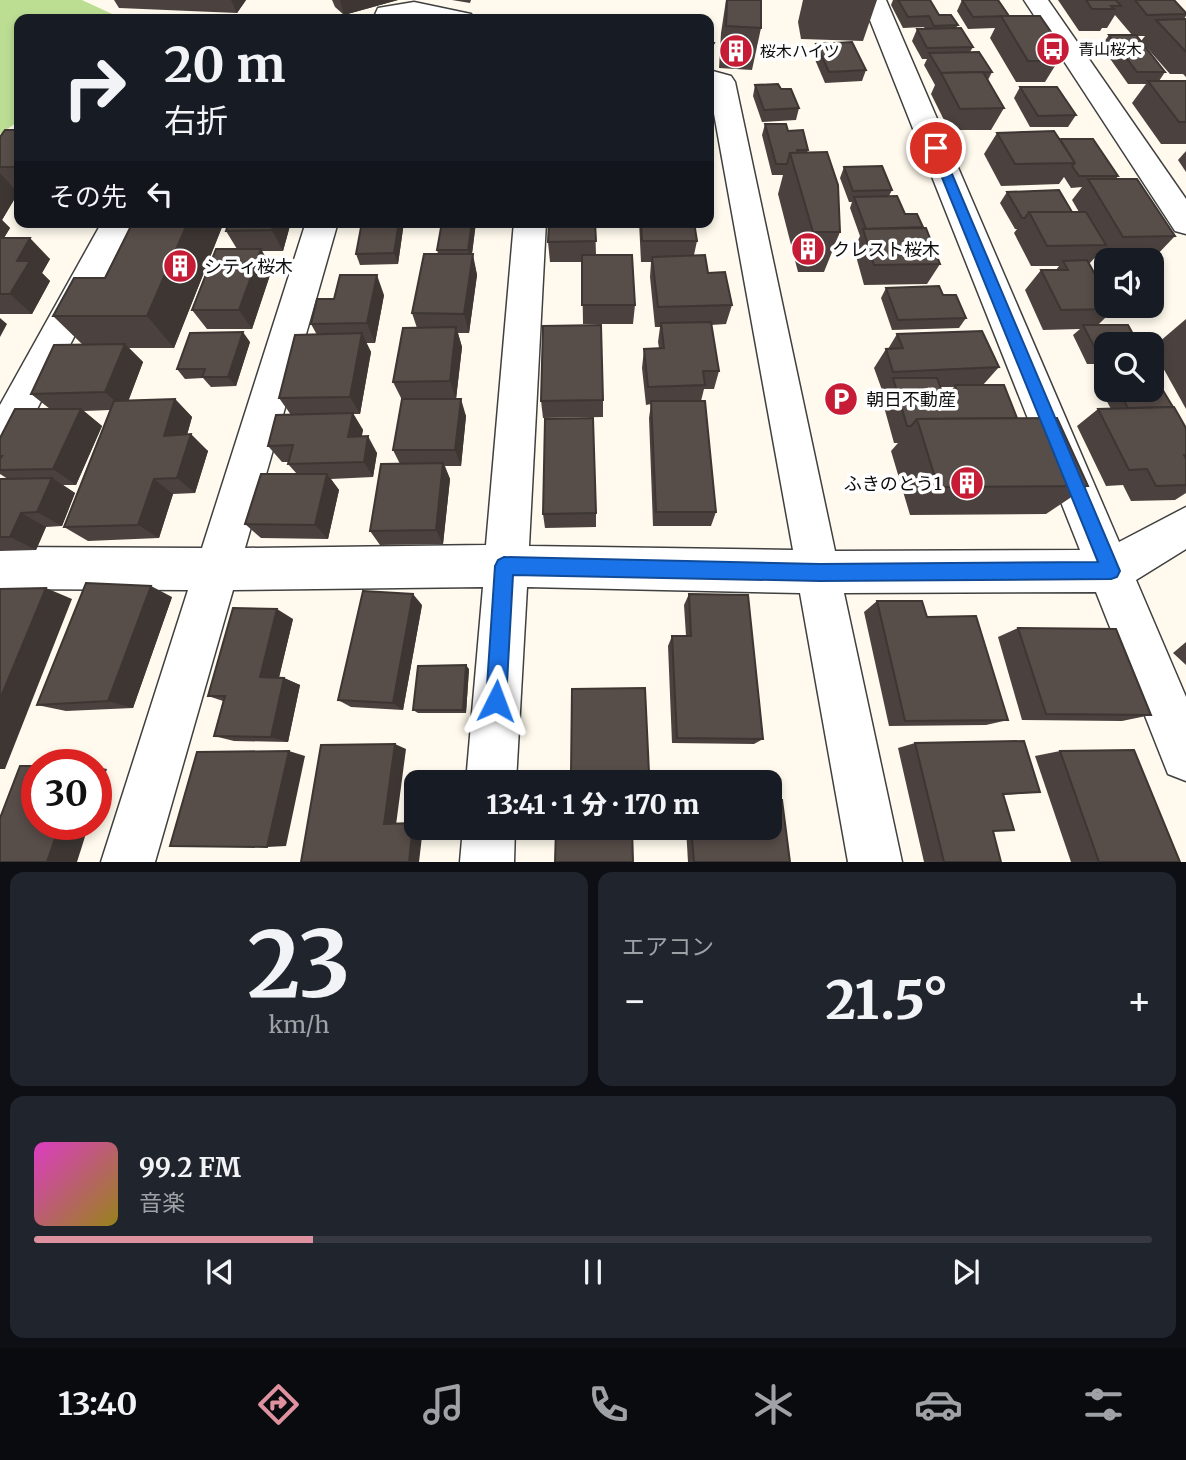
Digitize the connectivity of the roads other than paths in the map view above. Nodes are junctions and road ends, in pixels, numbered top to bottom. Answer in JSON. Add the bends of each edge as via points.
{"nodes":[{"id":1,"x":874,"y":0,"type":"edge"},
{"id":2,"x":1035,"y":0,"type":"edge"},
{"id":3,"x":393,"y":14,"type":"edge"},
{"id":4,"x":438,"y":14,"type":"edge"},
{"id":5,"x":714,"y":80,"type":"edge"},
{"id":6,"x":1186,"y":223,"type":"edge"},
{"id":7,"x":115,"y":228,"type":"edge"},
{"id":8,"x":320,"y":228,"type":"edge"},
{"id":9,"x":530,"y":228,"type":"edge"},
{"id":10,"x":0,"y":442,"type":"edge"},
{"id":11,"x":1186,"y":526,"type":"edge"},
{"id":12,"x":504,"y":566,"type":"junction"},
{"id":13,"x":0,"y":568,"type":"edge"},
{"id":14,"x":216,"y":569,"type":"junction"},
{"id":15,"x":1111,"y":571,"type":"junction"},
{"id":16,"x":820,"y":572,"type":"junction"},
{"id":17,"x":1186,"y":756,"type":"edge"},
{"id":18,"x":492,"y":770,"type":"edge"},
{"id":19,"x":488,"y":840,"type":"edge"},
{"id":20,"x":128,"y":862,"type":"edge"},
{"id":21,"x":487,"y":862,"type":"edge"},
{"id":22,"x":876,"y":862,"type":"edge"}],
"edges":[{"from":1,"to":15,"type":"street"},
{"from":2,"to":6,"type":"street"},
{"from":3,"to":4,"type":"street","via":[[414,9]]},
{"from":5,"to":16,"type":"street","via":[[722,82]]},
{"from":7,"to":10,"type":"street"},
{"from":8,"to":14,"type":"street"},
{"from":9,"to":12,"type":"street"},
{"from":11,"to":15,"type":"street"},
{"from":12,"to":14,"type":"street"},
{"from":12,"to":16,"type":"street"},
{"from":12,"to":18,"type":"street"},
{"from":13,"to":14,"type":"street"},
{"from":14,"to":20,"type":"street"},
{"from":15,"to":16,"type":"street"},
{"from":15,"to":17,"type":"street"},
{"from":16,"to":22,"type":"street"},
{"from":19,"to":21,"type":"street"}]}
